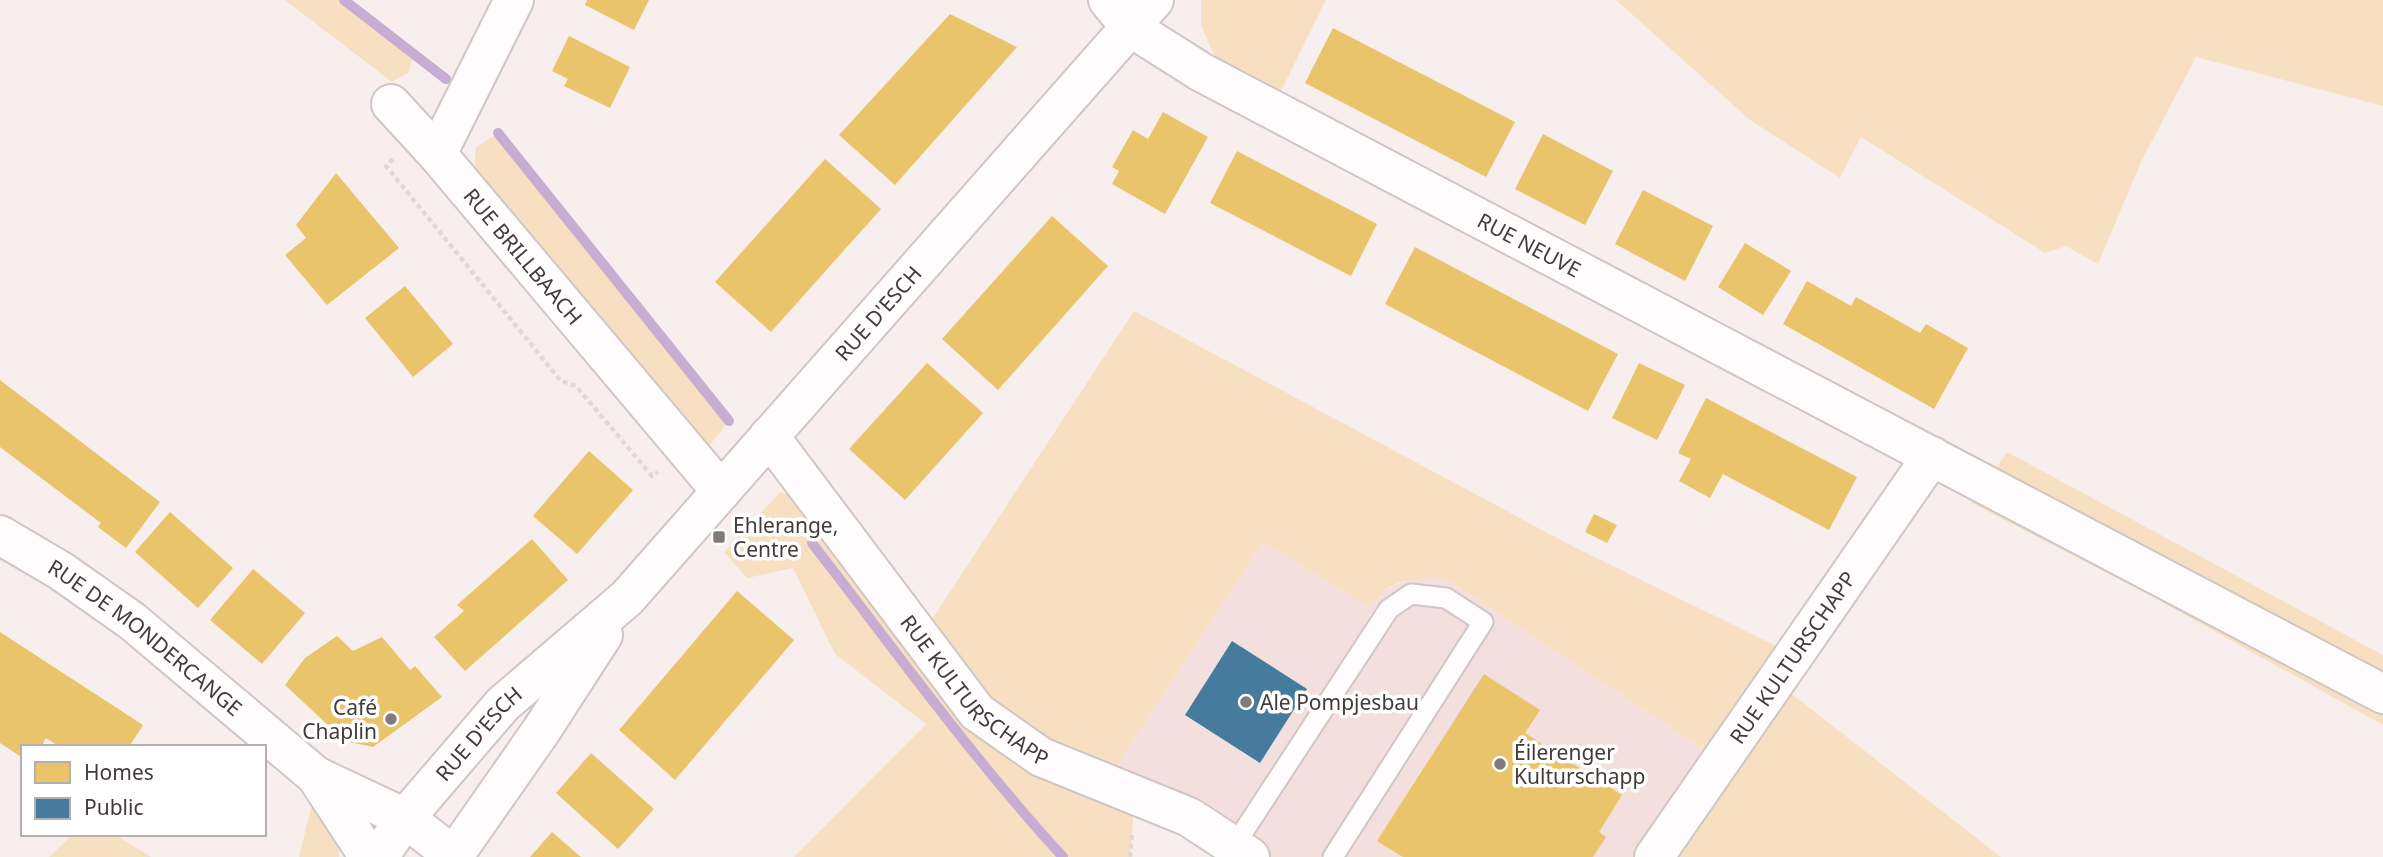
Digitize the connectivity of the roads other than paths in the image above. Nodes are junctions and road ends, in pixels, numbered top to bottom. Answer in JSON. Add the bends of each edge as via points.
{"nodes":[{"id":1,"x":514,"y":0,"type":"edge"},
{"id":2,"x":1130,"y":9,"type":"edge"},
{"id":3,"x":391,"y":103,"type":"dead end"},
{"id":4,"x":437,"y":154,"type":"junction"},
{"id":5,"x":769,"y":436,"type":"junction"},
{"id":6,"x":1932,"y":456,"type":"junction"},
{"id":7,"x":721,"y":491,"type":"junction"},
{"id":8,"x":0,"y":535,"type":"edge"},
{"id":9,"x":626,"y":598,"type":"junction"},
{"id":10,"x":2383,"y":694,"type":"edge"},
{"id":11,"x":316,"y":776,"type":"junction"},
{"id":12,"x":405,"y":818,"type":"junction"},
{"id":13,"x":1242,"y":852,"type":"edge"},
{"id":14,"x":369,"y":857,"type":"edge"},
{"id":15,"x":379,"y":857,"type":"edge"},
{"id":16,"x":454,"y":857,"type":"edge"},
{"id":17,"x":1333,"y":857,"type":"edge"},
{"id":18,"x":1654,"y":857,"type":"edge"}],
"edges":[{"from":1,"to":4,"type":"street"},
{"from":2,"to":5,"type":"street","name":"RUE D'ESCH"},
{"from":2,"to":6,"type":"street","name":"RUE NEUVE","via":[[1213,78]]},
{"from":3,"to":4,"type":"street","name":"RUE BRILLBAACH"},
{"from":4,"to":7,"type":"street","name":"RUE BRILLBAACH"},
{"from":5,"to":7,"type":"street","name":"RUE D'ESCH"},
{"from":5,"to":13,"type":"street","name":"RUE KULTURSCHAPP","via":[[977,712],[1041,757],[1189,817]]},
{"from":6,"to":10,"type":"street","name":"RUE NEUVE"},
{"from":6,"to":18,"type":"street","name":"RUE KULTURSCHAPP"},
{"from":7,"to":9,"type":"street","name":"RUE D'ESCH"},
{"from":8,"to":11,"type":"street","name":"RUE DE MONDERCANGE","via":[[132,621]]},
{"from":9,"to":12,"type":"street","name":"RUE D'ESCH","via":[[503,704]]},
{"from":9,"to":16,"type":"street","name":"RUE D'ESCH"},
{"from":11,"to":12,"type":"street","name":"RUE DE MONDERCANGE"},
{"from":11,"to":14,"type":"street","name":"RUE DE MONDERCANGE"},
{"from":12,"to":15,"type":"street","name":"RUE D'ESCH"},
{"from":12,"to":16,"type":"street","name":"RUE DE MONDERCANGE"},
{"from":13,"to":17,"type":"lane","via":[[1389,609],[1411,594],[1446,598],[1483,622]]}]}
